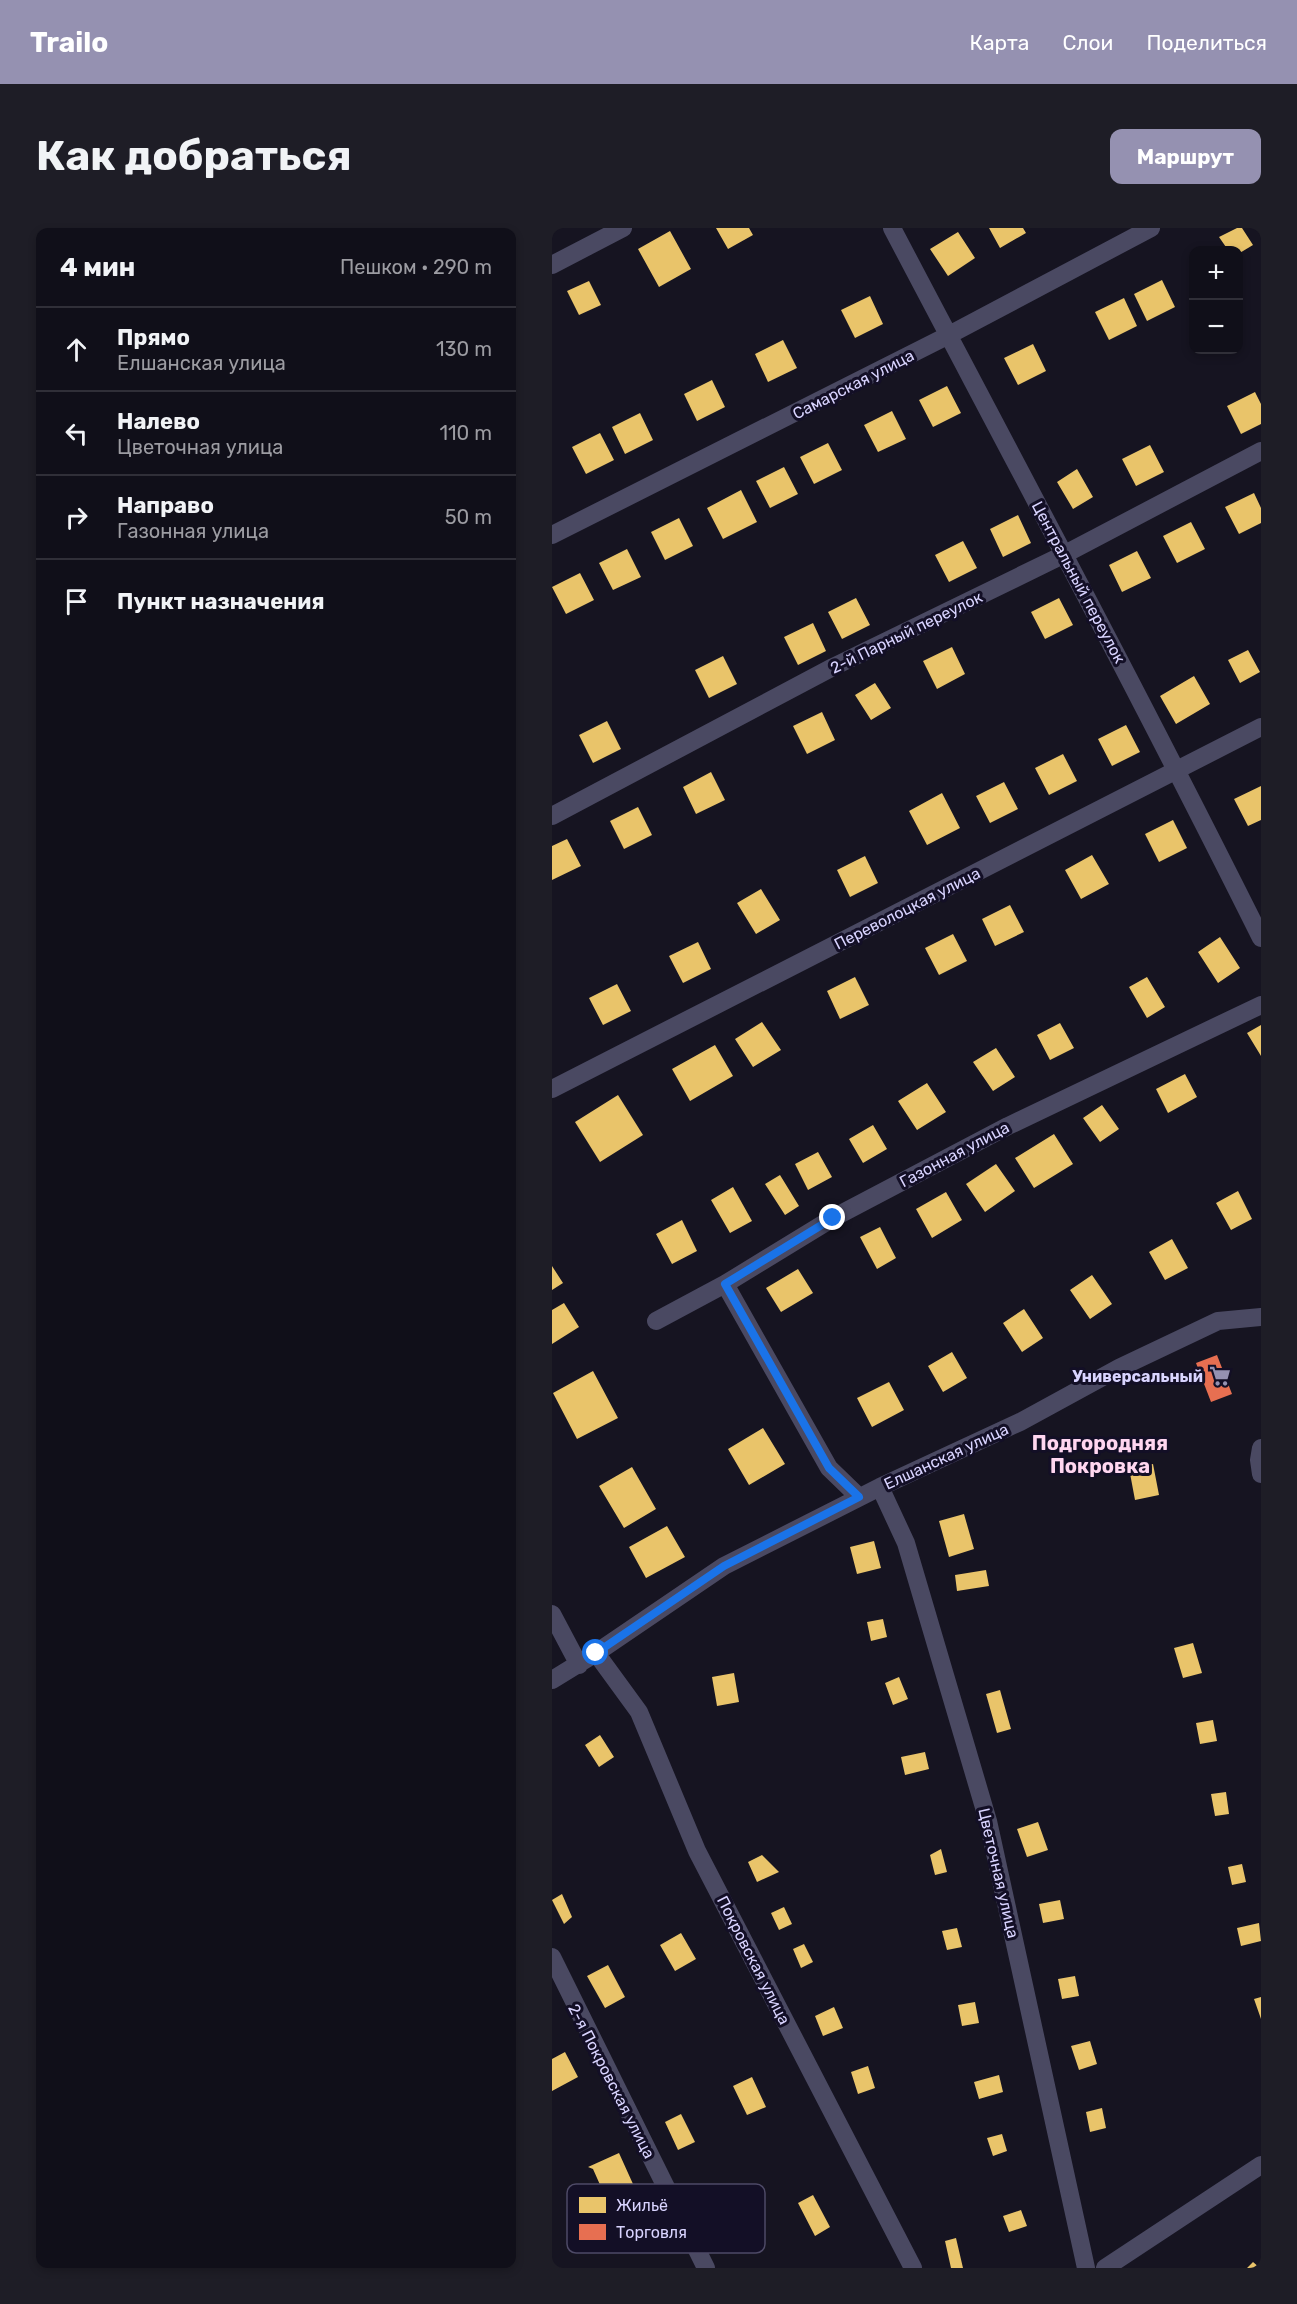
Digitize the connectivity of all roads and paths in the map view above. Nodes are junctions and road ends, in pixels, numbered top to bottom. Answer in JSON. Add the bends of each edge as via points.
{"nodes":[{"id":1,"x":623,"y":228,"type":"edge"},
{"id":2,"x":892,"y":228,"type":"edge"},
{"id":3,"x":1151,"y":228,"type":"edge"},
{"id":4,"x":552,"y":265,"type":"edge"},
{"id":5,"x":949,"y":336,"type":"junction"},
{"id":6,"x":1261,"y":451,"type":"edge"},
{"id":7,"x":552,"y":535,"type":"edge"},
{"id":8,"x":1065,"y":554,"type":"junction"},
{"id":9,"x":1261,"y":727,"type":"edge"},
{"id":10,"x":1178,"y":770,"type":"junction"},
{"id":11,"x":552,"y":816,"type":"edge"},
{"id":12,"x":1261,"y":938,"type":"edge"},
{"id":13,"x":1261,"y":1005,"type":"edge"},
{"id":14,"x":552,"y":1089,"type":"edge"},
{"id":15,"x":725,"y":1284,"type":"junction"},
{"id":16,"x":1261,"y":1317,"type":"edge"},
{"id":17,"x":656,"y":1321,"type":"dead end"},
{"id":18,"x":1261,"y":1448,"type":"edge"},
{"id":19,"x":1261,"y":1474,"type":"edge"},
{"id":20,"x":880,"y":1487,"type":"junction"},
{"id":21,"x":859,"y":1497,"type":"junction"},
{"id":22,"x":552,"y":1614,"type":"edge"},
{"id":23,"x":596,"y":1653,"type":"junction"},
{"id":24,"x":579,"y":1665,"type":"junction"},
{"id":25,"x":552,"y":1680,"type":"edge"},
{"id":26,"x":552,"y":1957,"type":"edge"},
{"id":27,"x":1261,"y":2165,"type":"edge"},
{"id":28,"x":664,"y":2184,"type":"edge"},
{"id":29,"x":698,"y":2253,"type":"edge"},
{"id":30,"x":706,"y":2268,"type":"edge"},
{"id":31,"x":913,"y":2268,"type":"edge"},
{"id":32,"x":1086,"y":2268,"type":"edge"},
{"id":33,"x":1105,"y":2268,"type":"edge"}],
"edges":[{"from":1,"to":4,"type":"street"},
{"from":2,"to":5,"type":"street","name":"Центральный переулок"},
{"from":3,"to":5,"type":"street","name":"Самарская улица"},
{"from":5,"to":7,"type":"street","name":"Самарская улица"},
{"from":5,"to":8,"type":"street","name":"Центральный переулок"},
{"from":6,"to":8,"type":"street","name":"2-й Парный переулок"},
{"from":8,"to":10,"type":"street","name":"Центральный переулок"},
{"from":8,"to":11,"type":"street","name":"2-й Парный переулок","via":[[833,668]]},
{"from":9,"to":10,"type":"street","name":"Переволоцкая улица"},
{"from":10,"to":12,"type":"street","name":"Центральный переулок"},
{"from":10,"to":14,"type":"street","name":"Переволоцкая улица"},
{"from":13,"to":15,"type":"street","name":"Газонная улица","via":[[1008,1126],[833,1218]]},
{"from":15,"to":17,"type":"street","name":"Газонная улица"},
{"from":15,"to":21,"type":"street","via":[[829,1468]]},
{"from":16,"to":20,"type":"street","name":"Елшанская улица","via":[[1218,1321],[1119,1368],[1020,1422]]},
{"from":18,"to":19,"type":"street"},
{"from":20,"to":21,"type":"street","name":"Елшанская улица"},
{"from":20,"to":32,"type":"street","name":"Цветочная улица","via":[[906,1543],[988,1821]]},
{"from":21,"to":23,"type":"street","name":"Елшанская улица","via":[[724,1566]]},
{"from":22,"to":24,"type":"street"},
{"from":23,"to":24,"type":"street","name":"Елшанская улица"},
{"from":23,"to":31,"type":"street","name":"Покровская улица","via":[[639,1712],[697,1851]]},
{"from":24,"to":25,"type":"street","name":"Елшанская улица"},
{"from":26,"to":28,"type":"street","name":"2-я Покровская улица"},
{"from":27,"to":33,"type":"street"},
{"from":29,"to":30,"type":"street","name":"2-я Покровская улица"}]}
